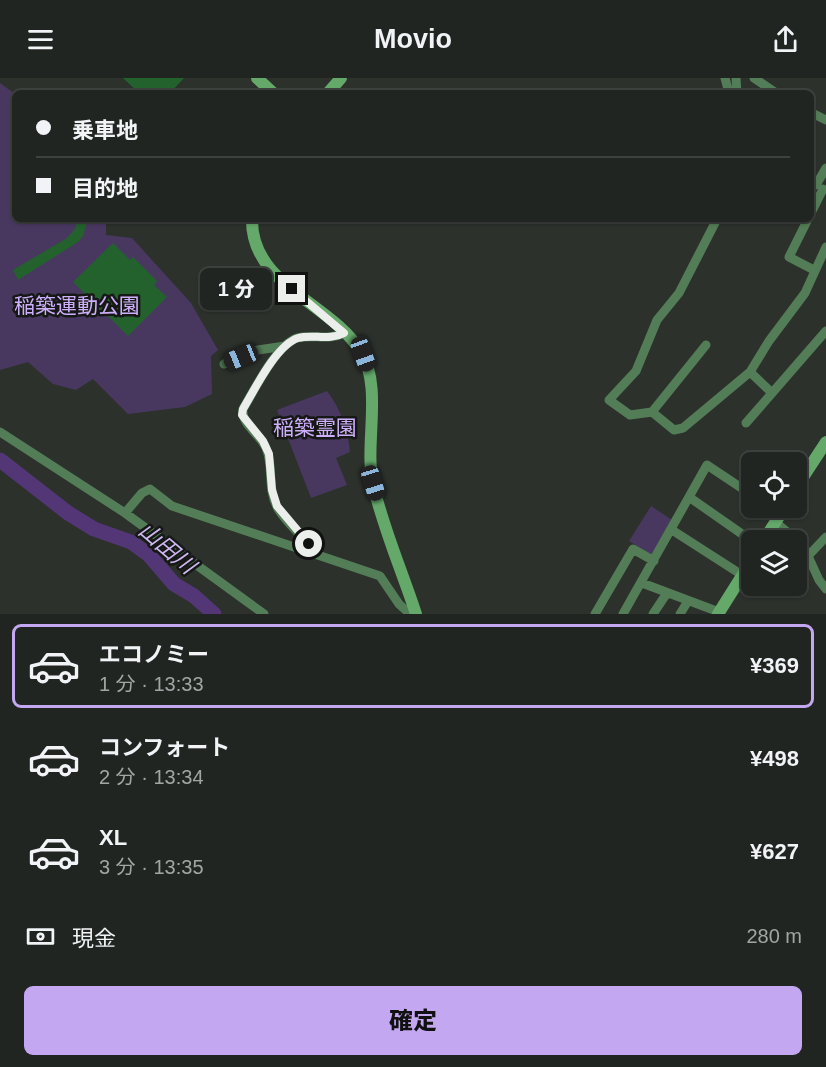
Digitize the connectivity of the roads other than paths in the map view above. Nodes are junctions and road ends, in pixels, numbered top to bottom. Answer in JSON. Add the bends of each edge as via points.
{"nodes":[{"id":1,"x":257,"y":78,"type":"edge"},
{"id":2,"x":341,"y":78,"type":"edge"},
{"id":3,"x":754,"y":78,"type":"edge"},
{"id":4,"x":270,"y":90,"type":"edge"},
{"id":5,"x":331,"y":90,"type":"edge"},
{"id":6,"x":772,"y":90,"type":"edge"},
{"id":7,"x":826,"y":168,"type":"edge"},
{"id":8,"x":819,"y":187,"type":"edge"},
{"id":9,"x":814,"y":204,"type":"edge"},
{"id":10,"x":252,"y":222,"type":"edge"},
{"id":11,"x":715,"y":222,"type":"edge"},
{"id":12,"x":806,"y":222,"type":"edge"},
{"id":13,"x":826,"y":248,"type":"edge"},
{"id":14,"x":814,"y":270,"type":"junction"},
{"id":15,"x":826,"y":331,"type":"edge"},
{"id":16,"x":344,"y":333,"type":"junction"},
{"id":17,"x":706,"y":345,"type":"dead end"},
{"id":18,"x":285,"y":346,"type":"junction"},
{"id":19,"x":224,"y":364,"type":"dead end"},
{"id":20,"x":750,"y":372,"type":"junction"},
{"id":21,"x":771,"y":392,"type":"junction"},
{"id":22,"x":652,"y":412,"type":"junction"},
{"id":23,"x":746,"y":423,"type":"dead end"},
{"id":24,"x":0,"y":432,"type":"edge"},
{"id":25,"x":826,"y":442,"type":"edge"},
{"id":26,"x":807,"y":471,"type":"edge"},
{"id":27,"x":741,"y":488,"type":"edge"},
{"id":28,"x":689,"y":497,"type":"junction"},
{"id":29,"x":125,"y":513,"type":"junction"},
{"id":30,"x":782,"y":518,"type":"edge"},
{"id":31,"x":672,"y":530,"type":"junction"},
{"id":32,"x":741,"y":533,"type":"edge"},
{"id":33,"x":826,"y":537,"type":"edge"},
{"id":34,"x":318,"y":554,"type":"junction"},
{"id":35,"x":808,"y":556,"type":"junction"},
{"id":36,"x":654,"y":561,"type":"junction"},
{"id":37,"x":741,"y":574,"type":"edge"},
{"id":38,"x":741,"y":577,"type":"edge"},
{"id":39,"x":642,"y":583,"type":"junction"},
{"id":40,"x":825,"y":584,"type":"edge"},
{"id":41,"x":667,"y":592,"type":"junction"},
{"id":42,"x":688,"y":601,"type":"junction"},
{"id":43,"x":719,"y":613,"type":"edge"},
{"id":44,"x":264,"y":614,"type":"edge"},
{"id":45,"x":410,"y":614,"type":"edge"},
{"id":46,"x":416,"y":614,"type":"edge"},
{"id":47,"x":595,"y":614,"type":"edge"},
{"id":48,"x":623,"y":614,"type":"edge"},
{"id":49,"x":652,"y":614,"type":"edge"},
{"id":50,"x":680,"y":614,"type":"edge"}],
"edges":[{"from":1,"to":4,"type":"street"},
{"from":2,"to":5,"type":"street"},
{"from":3,"to":6,"type":"street"},
{"from":7,"to":8,"type":"street"},
{"from":8,"to":9,"type":"street"},
{"from":10,"to":16,"type":"street","via":[[254,242],[275,274]]},
{"from":11,"to":22,"type":"street","via":[[679,293],[657,320],[636,371],[609,400],[630,415]]},
{"from":12,"to":14,"type":"street","via":[[789,257]]},
{"from":13,"to":14,"type":"street"},
{"from":14,"to":20,"type":"street","via":[[805,293]]},
{"from":15,"to":21,"type":"street"},
{"from":16,"to":18,"type":"street","via":[[327,338],[299,338]]},
{"from":16,"to":46,"type":"street","via":[[363,354],[368,369],[373,483]]},
{"from":17,"to":22,"type":"street"},
{"from":18,"to":19,"type":"street","via":[[258,350]]},
{"from":18,"to":34,"type":"street","via":[[242,415],[269,454],[277,506]]},
{"from":20,"to":21,"type":"street"},
{"from":20,"to":22,"type":"street","via":[[678,431]]},
{"from":21,"to":23,"type":"street"},
{"from":24,"to":29,"type":"street"},
{"from":25,"to":26,"type":"street"},
{"from":27,"to":28,"type":"street","via":[[707,465]]},
{"from":28,"to":31,"type":"street"},
{"from":28,"to":32,"type":"street"},
{"from":29,"to":34,"type":"street","via":[[150,489],[172,506]]},
{"from":29,"to":44,"type":"street"},
{"from":30,"to":35,"type":"street"},
{"from":31,"to":36,"type":"street"},
{"from":31,"to":37,"type":"street"},
{"from":33,"to":35,"type":"street"},
{"from":34,"to":45,"type":"street","via":[[380,576]]},
{"from":35,"to":40,"type":"street"},
{"from":36,"to":39,"type":"street"},
{"from":36,"to":47,"type":"street","via":[[633,549]]},
{"from":38,"to":43,"type":"street"},
{"from":39,"to":41,"type":"street"},
{"from":39,"to":48,"type":"street"},
{"from":41,"to":42,"type":"street"},
{"from":41,"to":49,"type":"street"},
{"from":42,"to":43,"type":"street"},
{"from":42,"to":50,"type":"street"}]}
